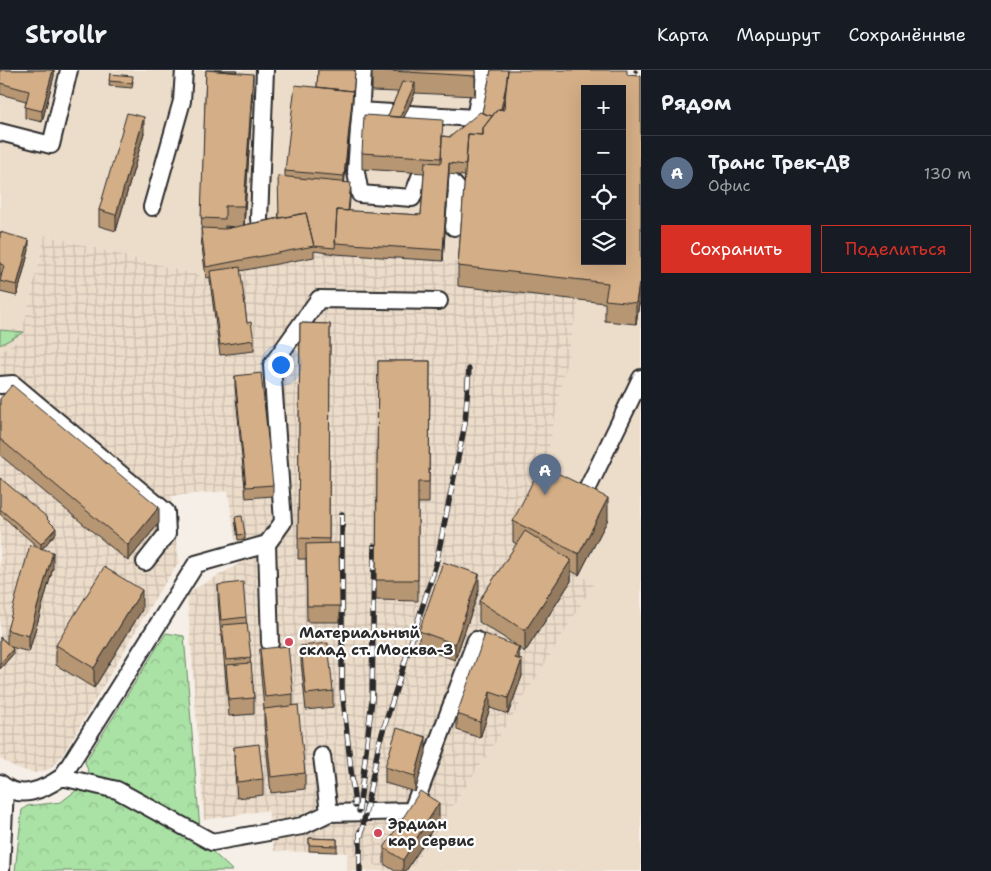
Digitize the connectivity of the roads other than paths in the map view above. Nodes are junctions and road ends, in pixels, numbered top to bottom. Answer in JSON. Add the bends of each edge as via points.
{"nodes":[{"id":1,"x":70,"y":70,"type":"edge"},
{"id":2,"x":184,"y":70,"type":"edge"},
{"id":3,"x":265,"y":70,"type":"edge"},
{"id":4,"x":363,"y":70,"type":"edge"},
{"id":5,"x":484,"y":70,"type":"edge"},
{"id":6,"x":359,"y":111,"type":"junction"},
{"id":7,"x":0,"y":132,"type":"edge"},
{"id":8,"x":424,"y":178,"type":"edge"},
{"id":9,"x":449,"y":179,"type":"edge"},
{"id":10,"x":152,"y":207,"type":"dead end"},
{"id":11,"x":259,"y":219,"type":"dead end"},
{"id":12,"x":454,"y":227,"type":"dead end"},
{"id":13,"x":439,"y":301,"type":"dead end"},
{"id":14,"x":641,"y":378,"type":"edge"},
{"id":15,"x":0,"y":385,"type":"edge"},
{"id":16,"x":583,"y":498,"type":"edge"},
{"id":17,"x":267,"y":544,"type":"junction"},
{"id":18,"x":145,"y":562,"type":"dead end"},
{"id":19,"x":476,"y":640,"type":"dead end"},
{"id":20,"x":270,"y":643,"type":"dead end"},
{"id":21,"x":322,"y":756,"type":"dead end"},
{"id":22,"x":62,"y":777,"type":"junction"},
{"id":23,"x":3,"y":785,"type":"edge"},
{"id":24,"x":329,"y":812,"type":"junction"},
{"id":25,"x":1,"y":871,"type":"edge"}],
"edges":[{"from":1,"to":7,"type":"street","via":[[51,145]]},
{"from":2,"to":10,"type":"street","via":[[182,101]]},
{"from":3,"to":11,"type":"street"},
{"from":4,"to":6,"type":"street"},
{"from":5,"to":6,"type":"street","via":[[474,118]]},
{"from":6,"to":8,"type":"street","via":[[356,172],[360,194],[412,198],[420,177]]},
{"from":9,"to":12,"type":"street","via":[[457,188]]},
{"from":13,"to":17,"type":"street","via":[[319,299],[272,365],[283,522]]},
{"from":14,"to":16,"type":"street"},
{"from":15,"to":18,"type":"street","via":[[13,384],[166,512],[167,534]]},
{"from":17,"to":20,"type":"street"},
{"from":17,"to":22,"type":"street","via":[[196,564]]},
{"from":19,"to":24,"type":"street","via":[[412,811]]},
{"from":21,"to":24,"type":"street"},
{"from":22,"to":23,"type":"street","via":[[46,789],[28,793]]},
{"from":22,"to":24,"type":"street","via":[[117,790],[212,842],[302,826]]},
{"from":23,"to":25,"type":"street"}]}
